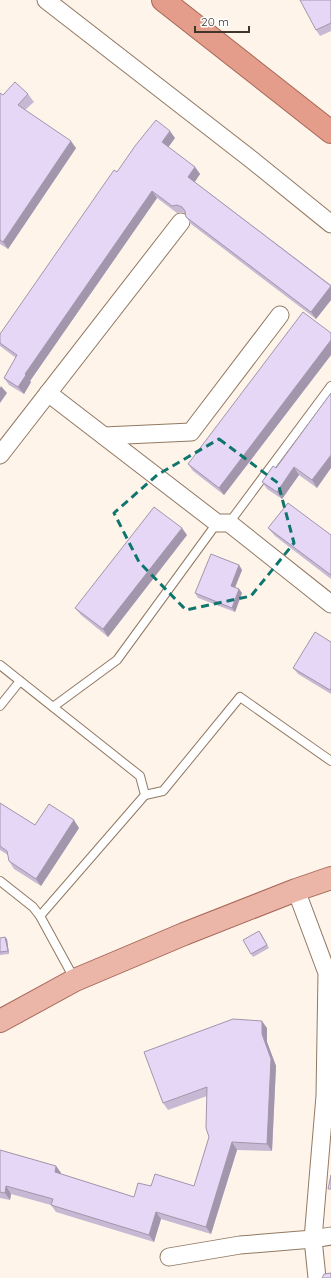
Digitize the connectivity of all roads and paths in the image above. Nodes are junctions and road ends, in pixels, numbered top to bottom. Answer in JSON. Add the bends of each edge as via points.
{"nodes":[{"id":1,"x":46,"y":0,"type":"edge"},
{"id":2,"x":163,"y":0,"type":"edge"},
{"id":3,"x":331,"y":132,"type":"edge"},
{"id":4,"x":182,"y":222,"type":"edge"},
{"id":5,"x":331,"y":224,"type":"edge"},
{"id":6,"x":280,"y":315,"type":"dead end"},
{"id":7,"x":331,"y":386,"type":"edge"},
{"id":8,"x":48,"y":393,"type":"junction"},
{"id":9,"x":104,"y":436,"type":"junction"},
{"id":10,"x":0,"y":455,"type":"edge"},
{"id":11,"x":223,"y":523,"type":"junction"},
{"id":12,"x":331,"y":604,"type":"edge"},
{"id":13,"x":0,"y":665,"type":"edge"},
{"id":14,"x":20,"y":681,"type":"junction"},
{"id":15,"x":0,"y":706,"type":"edge"},
{"id":16,"x":53,"y":706,"type":"junction"},
{"id":17,"x":331,"y":761,"type":"edge"},
{"id":18,"x":145,"y":795,"type":"junction"},
{"id":19,"x":331,"y":878,"type":"edge"},
{"id":20,"x":0,"y":881,"type":"edge"},
{"id":21,"x":296,"y":890,"type":"junction"},
{"id":22,"x":40,"y":916,"type":"junction"},
{"id":23,"x":75,"y":980,"type":"junction"},
{"id":24,"x":0,"y":1021,"type":"edge"},
{"id":25,"x":331,"y":1236,"type":"edge"},
{"id":26,"x":313,"y":1240,"type":"junction"},
{"id":27,"x":169,"y":1258,"type":"dead end"},
{"id":28,"x":316,"y":1278,"type":"edge"}],
"edges":[{"from":1,"to":5,"type":"street"},
{"from":2,"to":3,"type":"highway"},
{"from":4,"to":8,"type":"street"},
{"from":6,"to":9,"type":"street","via":[[191,432]]},
{"from":7,"to":11,"type":"lane"},
{"from":8,"to":9,"type":"street"},
{"from":8,"to":10,"type":"street"},
{"from":9,"to":11,"type":"street"},
{"from":11,"to":12,"type":"street"},
{"from":11,"to":16,"type":"lane","via":[[117,660]]},
{"from":13,"to":14,"type":"lane"},
{"from":14,"to":15,"type":"lane"},
{"from":14,"to":16,"type":"lane"},
{"from":16,"to":18,"type":"lane","via":[[140,776]]},
{"from":17,"to":18,"type":"lane","via":[[240,697],[163,790]]},
{"from":18,"to":22,"type":"lane"},
{"from":19,"to":21,"type":"main road"},
{"from":20,"to":22,"type":"lane","via":[[33,907]]},
{"from":21,"to":23,"type":"main road"},
{"from":21,"to":26,"type":"street","via":[[327,973],[326,1096]]},
{"from":22,"to":23,"type":"lane"},
{"from":23,"to":24,"type":"main road"},
{"from":25,"to":26,"type":"street"},
{"from":26,"to":27,"type":"street","via":[[240,1245]]},
{"from":26,"to":28,"type":"street"}]}
